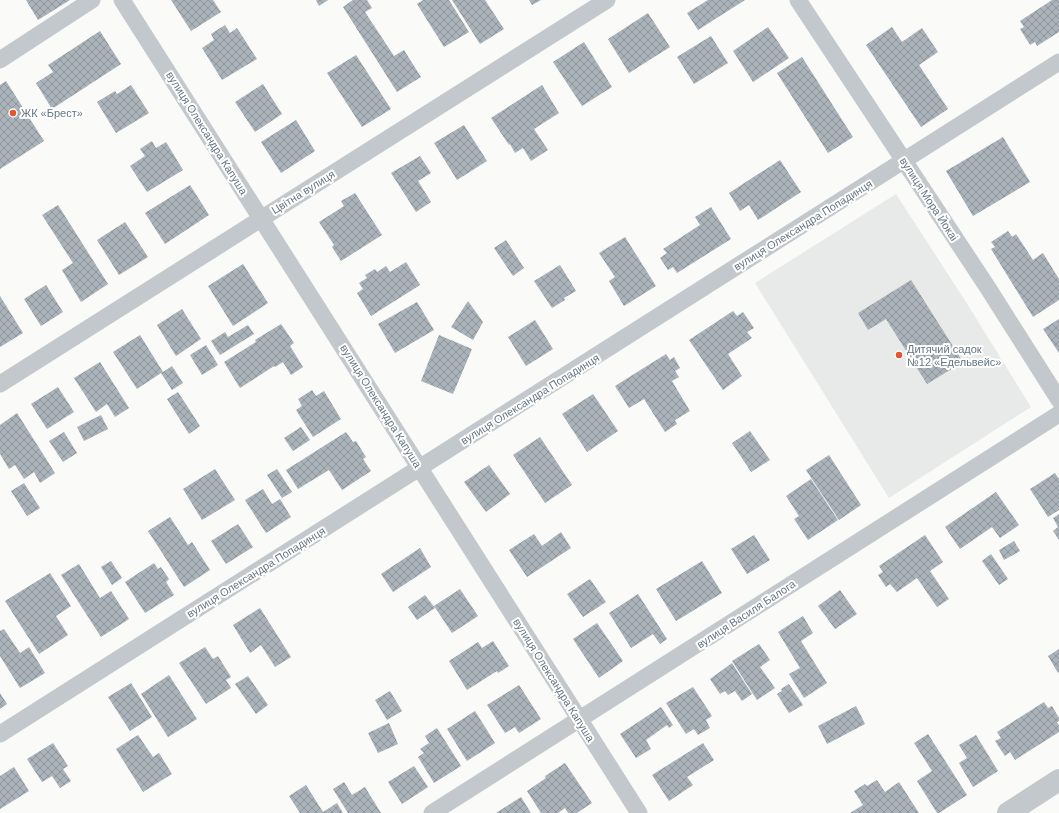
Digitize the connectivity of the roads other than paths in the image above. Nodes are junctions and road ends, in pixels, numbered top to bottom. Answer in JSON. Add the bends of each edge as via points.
{"nodes":[{"id":1,"x":92,"y":0,"type":"edge"},
{"id":2,"x":122,"y":0,"type":"edge"},
{"id":3,"x":607,"y":0,"type":"edge"},
{"id":4,"x":798,"y":0,"type":"edge"},
{"id":5,"x":0,"y":60,"type":"edge"},
{"id":6,"x":1059,"y":62,"type":"edge"},
{"id":7,"x":904,"y":161,"type":"junction"},
{"id":8,"x":261,"y":219,"type":"junction"},
{"id":9,"x":0,"y":384,"type":"edge"},
{"id":10,"x":1059,"y":400,"type":"edge"},
{"id":11,"x":1059,"y":414,"type":"edge"},
{"id":12,"x":420,"y":468,"type":"junction"},
{"id":13,"x":580,"y":720,"type":"junction"},
{"id":14,"x":0,"y":734,"type":"edge"},
{"id":15,"x":1059,"y":780,"type":"edge"},
{"id":16,"x":432,"y":813,"type":"edge"},
{"id":17,"x":639,"y":813,"type":"edge"},
{"id":18,"x":1008,"y":813,"type":"edge"}],
"edges":[{"from":1,"to":5,"type":"street"},
{"from":2,"to":8,"type":"street","name":"вулиця Олександра Капуша"},
{"from":3,"to":8,"type":"street","name":"Цвітна вулиця"},
{"from":4,"to":7,"type":"street","name":"вулиця Мора Йокаі"},
{"from":6,"to":7,"type":"street","name":"вулиця Олександра Попадинця"},
{"from":7,"to":10,"type":"street","name":"вулиця Мора Йокаі"},
{"from":7,"to":12,"type":"street","name":"вулиця Олександра Попадинця"},
{"from":8,"to":9,"type":"street","name":"Цвітна вулиця"},
{"from":8,"to":12,"type":"street","name":"вулиця Олександра Капуша"},
{"from":11,"to":13,"type":"street","name":"вулиця Василя Балога"},
{"from":12,"to":13,"type":"street","name":"вулиця Олександра Капуша"},
{"from":12,"to":14,"type":"street","name":"вулиця Олександра Попадинця"},
{"from":13,"to":16,"type":"street","name":"вулиця Василя Балога"},
{"from":13,"to":17,"type":"street","name":"вулиця Олександра Капуша"},
{"from":15,"to":18,"type":"street"}]}
